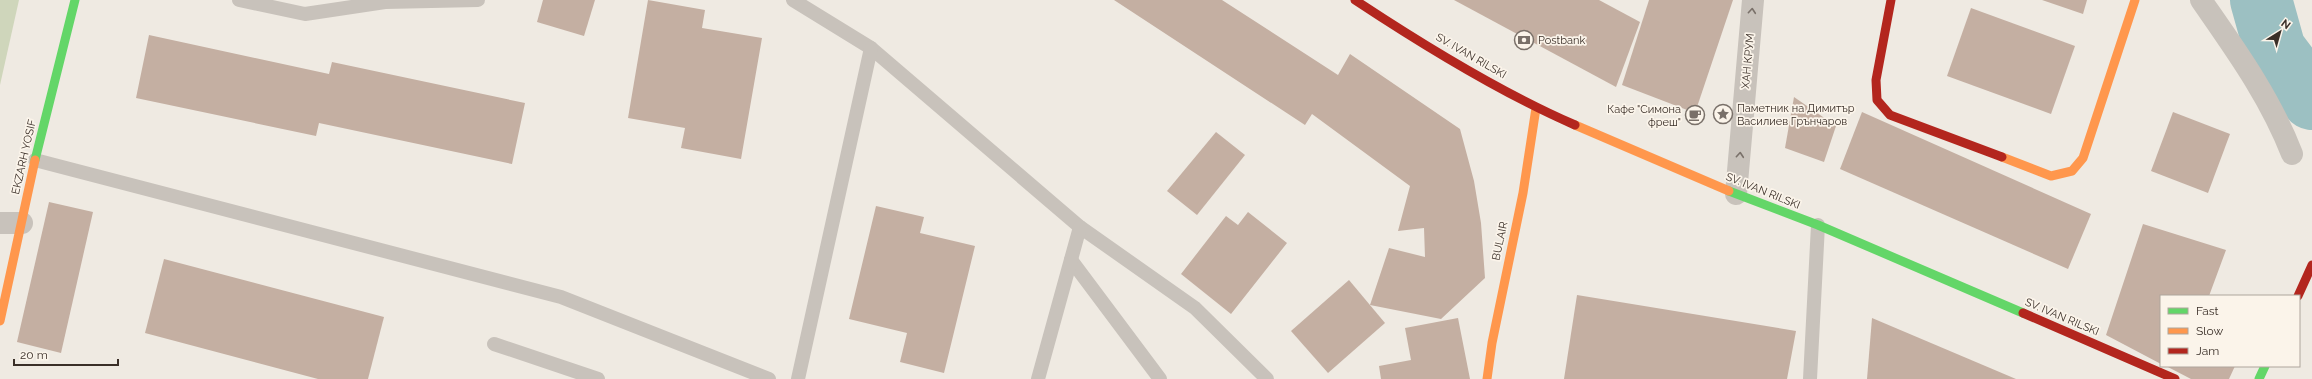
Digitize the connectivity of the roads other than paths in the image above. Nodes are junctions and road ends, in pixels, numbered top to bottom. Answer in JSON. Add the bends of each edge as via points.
{"nodes":[{"id":1,"x":75,"y":0,"type":"edge"},
{"id":2,"x":240,"y":0,"type":"edge"},
{"id":3,"x":478,"y":0,"type":"edge"},
{"id":4,"x":793,"y":0,"type":"edge"},
{"id":5,"x":1355,"y":0,"type":"edge"},
{"id":6,"x":1753,"y":0,"type":"edge"},
{"id":7,"x":1891,"y":0,"type":"edge"},
{"id":8,"x":2135,"y":0,"type":"edge"},
{"id":9,"x":2201,"y":0,"type":"edge"},
{"id":10,"x":871,"y":48,"type":"junction"},
{"id":11,"x":1536,"y":108,"type":"junction"},
{"id":12,"x":2292,"y":154,"type":"dead end"},
{"id":13,"x":35,"y":160,"type":"junction"},
{"id":14,"x":1736,"y":194,"type":"junction"},
{"id":15,"x":0,"y":223,"type":"edge"},
{"id":16,"x":22,"y":223,"type":"junction"},
{"id":17,"x":1818,"y":225,"type":"junction"},
{"id":18,"x":1080,"y":227,"type":"junction"},
{"id":19,"x":1071,"y":260,"type":"junction"},
{"id":20,"x":2312,"y":265,"type":"edge"},
{"id":21,"x":2298,"y":295,"type":"edge"},
{"id":22,"x":0,"y":321,"type":"edge"},
{"id":23,"x":494,"y":344,"type":"dead end"},
{"id":24,"x":2265,"y":367,"type":"edge"},
{"id":25,"x":598,"y":379,"type":"edge"},
{"id":26,"x":769,"y":379,"type":"edge"},
{"id":27,"x":798,"y":379,"type":"edge"},
{"id":28,"x":1038,"y":379,"type":"edge"},
{"id":29,"x":1160,"y":379,"type":"edge"},
{"id":30,"x":1266,"y":379,"type":"edge"},
{"id":31,"x":1487,"y":379,"type":"edge"},
{"id":32,"x":1810,"y":379,"type":"edge"},
{"id":33,"x":2175,"y":379,"type":"edge"},
{"id":34,"x":2259,"y":379,"type":"edge"}],
"edges":[{"from":1,"to":13,"type":"street","name":"EKZARH YOSIF"},
{"from":2,"to":3,"type":"lane","via":[[305,14],[385,2]]},
{"from":4,"to":10,"type":"lane"},
{"from":5,"to":11,"type":"street","name":"SV. IVAN RILSKI"},
{"from":14,"to":6,"type":"street","name":"ХАН КРУМ","one_way":true},
{"from":7,"to":8,"type":"street","via":[[1876,80],[1877,100],[1890,115],[2051,176],[2072,171],[2083,158]]},
{"from":9,"to":12,"type":"street","via":[[2256,79]]},
{"from":10,"to":18,"type":"lane"},
{"from":10,"to":27,"type":"lane"},
{"from":11,"to":14,"type":"street","name":"SV. IVAN RILSKI"},
{"from":11,"to":31,"type":"street","name":"BULAIR","via":[[1523,193]]},
{"from":13,"to":16,"type":"street","name":"EKZARH YOSIF"},
{"from":13,"to":26,"type":"lane","via":[[561,297]]},
{"from":14,"to":17,"type":"street","name":"SV. IVAN RILSKI"},
{"from":15,"to":16,"type":"street"},
{"from":16,"to":22,"type":"street","name":"EKZARH YOSIF"},
{"from":17,"to":32,"type":"lane"},
{"from":17,"to":33,"type":"street","name":"SV. IVAN RILSKI"},
{"from":18,"to":19,"type":"lane"},
{"from":18,"to":30,"type":"lane","via":[[1195,308]]},
{"from":19,"to":28,"type":"lane"},
{"from":19,"to":29,"type":"lane"},
{"from":20,"to":21,"type":"street"},
{"from":23,"to":25,"type":"lane"},
{"from":24,"to":34,"type":"street"}]}
